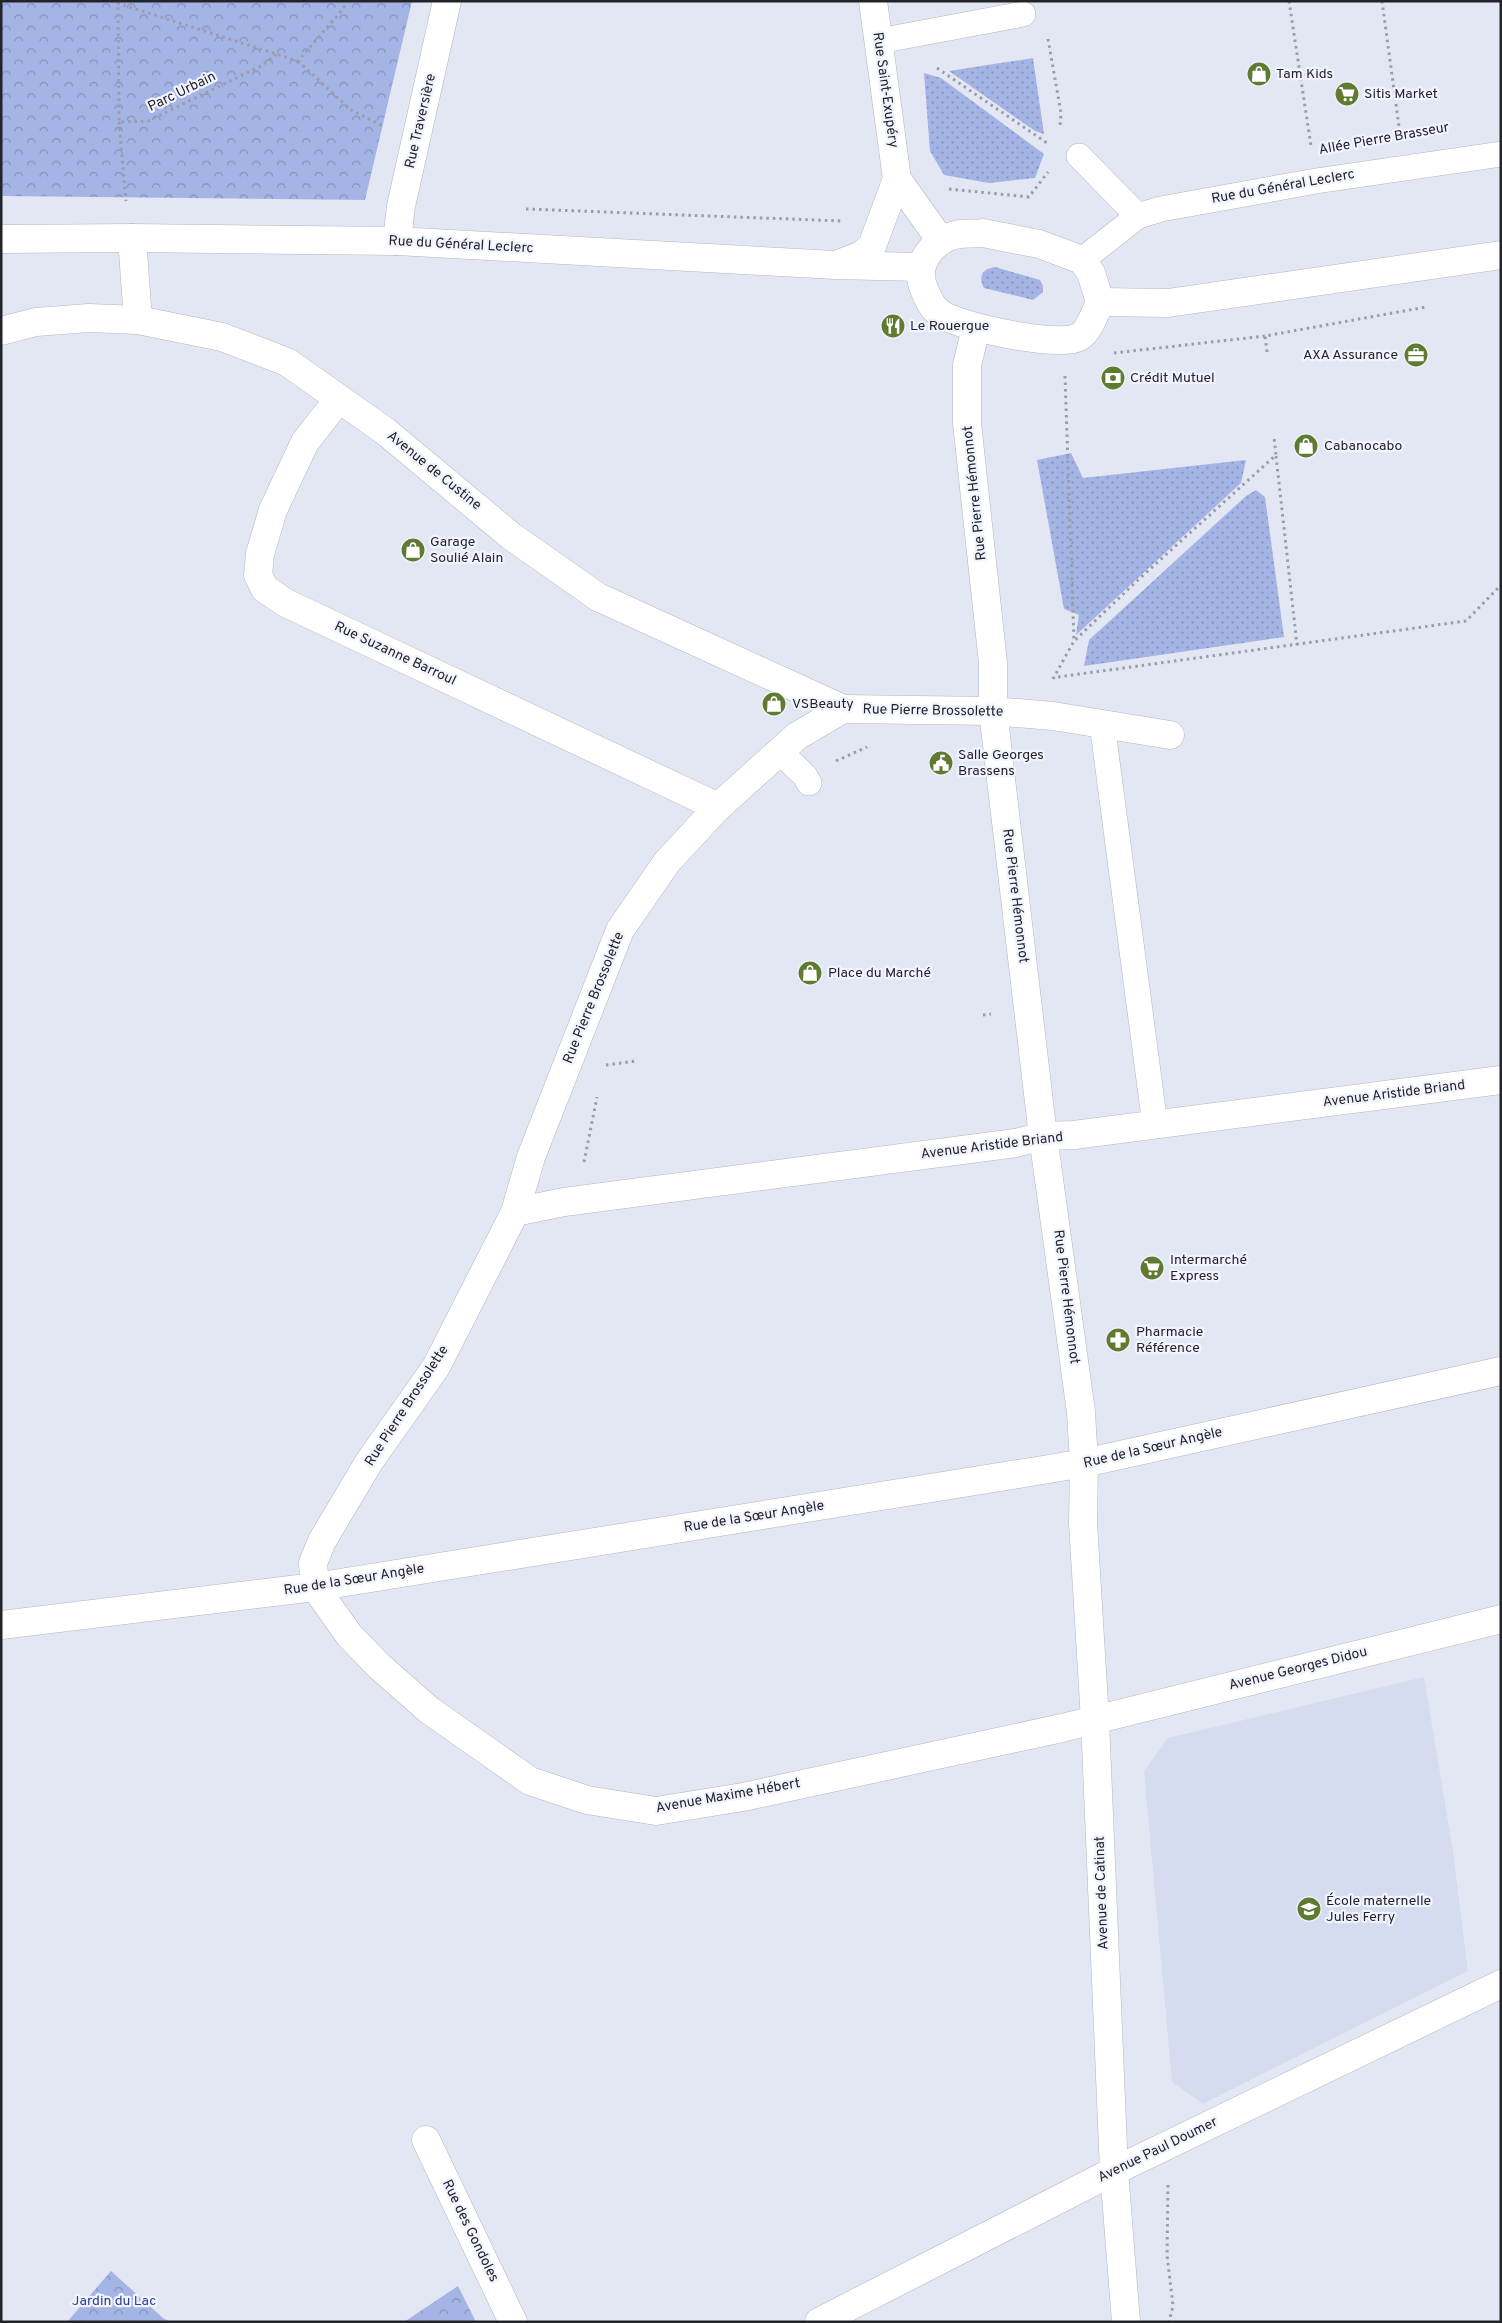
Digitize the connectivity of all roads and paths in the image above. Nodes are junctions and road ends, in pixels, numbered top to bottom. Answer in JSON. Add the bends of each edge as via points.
{"nodes":[{"id":1,"x":111,"y":1,"type":"edge"},
{"id":2,"x":347,"y":1,"type":"edge"},
{"id":3,"x":447,"y":1,"type":"edge"},
{"id":4,"x":873,"y":1,"type":"edge"},
{"id":5,"x":1289,"y":1,"type":"edge"},
{"id":6,"x":1382,"y":1,"type":"edge"},
{"id":7,"x":118,"y":2,"type":"edge"},
{"id":8,"x":1023,"y":14,"type":"dead end"},
{"id":9,"x":1046,"y":29,"type":"dead end"},
{"id":10,"x":908,"y":36,"type":"junction"},
{"id":11,"x":879,"y":41,"type":"junction"},
{"id":12,"x":277,"y":54,"type":"junction"},
{"id":13,"x":298,"y":62,"type":"junction"},
{"id":14,"x":1059,"y":131,"type":"dead end"},
{"id":15,"x":1400,"y":138,"type":"dead end"},
{"id":16,"x":416,"y":143,"type":"junction"},
{"id":17,"x":1051,"y":146,"type":"dead end"},
{"id":18,"x":1312,"y":153,"type":"dead end"},
{"id":19,"x":1501,"y":154,"type":"edge"},
{"id":20,"x":1079,"y":156,"type":"dead end"},
{"id":21,"x":1048,"y":170,"type":"dead end"},
{"id":22,"x":897,"y":179,"type":"junction"},
{"id":23,"x":949,"y":189,"type":"dead end"},
{"id":24,"x":521,"y":208,"type":"dead end"},
{"id":25,"x":1138,"y":216,"type":"junction"},
{"id":26,"x":849,"y":221,"type":"dead end"},
{"id":27,"x":132,"y":238,"type":"junction"},
{"id":28,"x":1,"y":239,"type":"edge"},
{"id":29,"x":397,"y":241,"type":"junction"},
{"id":30,"x":941,"y":241,"type":"junction"},
{"id":31,"x":1501,"y":255,"type":"edge"},
{"id":32,"x":1082,"y":260,"type":"junction"},
{"id":33,"x":835,"y":265,"type":"junction"},
{"id":34,"x":920,"y":267,"type":"junction"},
{"id":35,"x":1100,"y":302,"type":"junction"},
{"id":36,"x":1426,"y":306,"type":"dead end"},
{"id":37,"x":138,"y":320,"type":"junction"},
{"id":38,"x":976,"y":328,"type":"junction"},
{"id":39,"x":1,"y":331,"type":"edge"},
{"id":40,"x":1265,"y":336,"type":"junction"},
{"id":41,"x":1267,"y":352,"type":"dead end"},
{"id":42,"x":1110,"y":354,"type":"dead end"},
{"id":43,"x":1065,"y":370,"type":"dead end"},
{"id":44,"x":338,"y":400,"type":"junction"},
{"id":45,"x":1274,"y":437,"type":"dead end"},
{"id":46,"x":1276,"y":455,"type":"junction"},
{"id":47,"x":1501,"y":585,"type":"edge"},
{"id":48,"x":1074,"y":641,"type":"junction"},
{"id":49,"x":1297,"y":645,"type":"junction"},
{"id":50,"x":1053,"y":678,"type":"junction"},
{"id":51,"x":994,"y":680,"type":"junction"},
{"id":52,"x":843,"y":709,"type":"junction"},
{"id":53,"x":993,"y":711,"type":"junction"},
{"id":54,"x":1102,"y":723,"type":"junction"},
{"id":55,"x":1170,"y":735,"type":"dead end"},
{"id":56,"x":871,"y":746,"type":"dead end"},
{"id":57,"x":779,"y":751,"type":"junction"},
{"id":58,"x":807,"y":779,"type":"joint"},
{"id":59,"x":718,"y":807,"type":"junction"},
{"id":60,"x":607,"y":1057,"type":"dead end"},
{"id":61,"x":605,"y":1065,"type":"dead end"},
{"id":62,"x":1501,"y":1080,"type":"edge"},
{"id":63,"x":1155,"y":1125,"type":"junction"},
{"id":64,"x":1043,"y":1136,"type":"junction"},
{"id":65,"x":515,"y":1212,"type":"junction"},
{"id":66,"x":1501,"y":1372,"type":"edge"},
{"id":67,"x":1084,"y":1463,"type":"junction"},
{"id":68,"x":315,"y":1587,"type":"junction"},
{"id":69,"x":1501,"y":1618,"type":"edge"},
{"id":70,"x":1,"y":1625,"type":"edge"},
{"id":71,"x":1095,"y":1720,"type":"junction"},
{"id":72,"x":1501,"y":1984,"type":"edge"},
{"id":73,"x":426,"y":2140,"type":"dead end"},
{"id":74,"x":1168,"y":2145,"type":"junction"},
{"id":75,"x":1114,"y":2171,"type":"junction"},
{"id":76,"x":513,"y":2322,"type":"edge"},
{"id":77,"x":819,"y":2322,"type":"edge"},
{"id":78,"x":1126,"y":2322,"type":"edge"},
{"id":79,"x":1169,"y":2322,"type":"edge"}],
"edges":[{"from":1,"to":7,"type":"path"},
{"from":2,"to":13,"type":"path"},
{"from":3,"to":16,"type":"street","name":"Rue Traversière"},
{"from":4,"to":11,"type":"street","name":"Rue Saint-Exupéry"},
{"from":5,"to":18,"type":"path","name":"Allée Pierre Brasseur"},
{"from":6,"to":15,"type":"path"},
{"from":7,"to":12,"type":"path"},
{"from":7,"to":12,"type":"path","name":"Parc Urbain","via":[[119,122],[148,121],[261,66]]},
{"from":8,"to":10,"type":"lane"},
{"from":9,"to":14,"type":"path","via":[[1061,114]]},
{"from":10,"to":11,"type":"lane"},
{"from":10,"to":17,"type":"path","via":[[912,64],[930,63]]},
{"from":11,"to":22,"type":"street","name":"Rue Saint-Exupéry"},
{"from":12,"to":13,"type":"path"},
{"from":13,"to":16,"type":"path","via":[[351,110]]},
{"from":16,"to":29,"type":"street","name":"Rue Traversière","via":[[401,206]]},
{"from":19,"to":25,"type":"lane","name":"Rue du Général Leclerc","via":[[1316,181]]},
{"from":20,"to":25,"type":"lane"},
{"from":21,"to":23,"type":"path","via":[[1046,178],[1029,197]]},
{"from":22,"to":30,"type":"street","name":"Rue Saint-Exupéry"},
{"from":22,"to":33,"type":"street","name":"Rue Saint-Exupéry","via":[[872,246],[862,255]]},
{"from":24,"to":26,"type":"path"},
{"from":25,"to":32,"type":"lane","name":"Rue du Général Leclerc"},
{"from":27,"to":28,"type":"street","name":"Rue du Général Leclerc"},
{"from":27,"to":29,"type":"street","name":"Rue du Général Leclerc"},
{"from":27,"to":37,"type":"street"},
{"from":29,"to":33,"type":"street","name":"Rue du Général Leclerc"},
{"from":30,"to":32,"type":"street","via":[[959,234],[1004,236],[1039,244]]},
{"from":30,"to":34,"type":"street","via":[[928,252]]},
{"from":31,"to":35,"type":"street","via":[[1168,303]]},
{"from":32,"to":35,"type":"street","via":[[1091,274]]},
{"from":33,"to":34,"type":"street","name":"Rue du Général Leclerc"},
{"from":34,"to":38,"type":"street","via":[[930,303],[940,314]]},
{"from":35,"to":38,"type":"street","via":[[1090,324],[1079,337],[1066,340],[1034,339]]},
{"from":36,"to":40,"type":"path"},
{"from":37,"to":39,"type":"street","name":"Avenue de Custine","via":[[89,318],[36,322]]},
{"from":37,"to":44,"type":"street","name":"Avenue de Custine","via":[[222,337],[287,362]]},
{"from":38,"to":51,"type":"street","name":"Rue Pierre Hémonnot","via":[[967,365],[967,423]]},
{"from":40,"to":41,"type":"path"},
{"from":40,"to":42,"type":"path"},
{"from":43,"to":48,"type":"path"},
{"from":44,"to":52,"type":"street","name":"Avenue de Custine","via":[[385,431],[511,536],[598,597]]},
{"from":44,"to":59,"type":"street","name":"Rue Suzanne Barroul","via":[[305,442],[273,510],[260,554],[258,575],[265,589],[286,603]]},
{"from":45,"to":46,"type":"path"},
{"from":46,"to":48,"type":"path"},
{"from":46,"to":49,"type":"path"},
{"from":47,"to":49,"type":"path","via":[[1466,621]]},
{"from":48,"to":50,"type":"path"},
{"from":49,"to":50,"type":"path"},
{"from":50,"to":51,"type":"path"},
{"from":51,"to":53,"type":"street","name":"Rue Pierre Hémonnot"},
{"from":52,"to":53,"type":"street","name":"Rue Pierre Brossolette"},
{"from":52,"to":57,"type":"street","name":"Rue Pierre Brossolette"},
{"from":53,"to":54,"type":"street","name":"Rue Pierre Brossolette"},
{"from":53,"to":64,"type":"street","name":"Rue Pierre Hémonnot"},
{"from":54,"to":55,"type":"street","name":"Rue Pierre Brossolette"},
{"from":54,"to":63,"type":"lane"},
{"from":56,"to":58,"type":"path"},
{"from":57,"to":58,"type":"lane"},
{"from":57,"to":59,"type":"street","name":"Rue Pierre Brossolette"},
{"from":59,"to":65,"type":"street","name":"Rue Pierre Brossolette","via":[[667,862],[620,930],[531,1157]]},
{"from":60,"to":61,"type":"path"},
{"from":62,"to":63,"type":"street","name":"Avenue Aristide Briand"},
{"from":63,"to":64,"type":"street","name":"Avenue Aristide Briand"},
{"from":64,"to":65,"type":"street","name":"Avenue Aristide Briand","via":[[573,1201]]},
{"from":64,"to":67,"type":"street","name":"Rue Pierre Hémonnot","via":[[1078,1393]]},
{"from":65,"to":68,"type":"street","name":"Rue Pierre Brossolette","via":[[436,1367],[369,1462],[322,1541],[313,1563]]},
{"from":66,"to":67,"type":"street","name":"Rue de la Sœur Angèle"},
{"from":67,"to":68,"type":"street","name":"Rue de la Sœur Angèle"},
{"from":67,"to":71,"type":"street","name":"Avenue de Catinat","via":[[1084,1523]]},
{"from":68,"to":70,"type":"street","name":"Rue de la Sœur Angèle"},
{"from":68,"to":71,"type":"street","name":"Avenue Maxime Hébert","via":[[349,1635],[429,1710],[530,1781],[587,1800],[656,1810],[743,1797]]},
{"from":69,"to":71,"type":"street","name":"Avenue Georges Didou"},
{"from":71,"to":75,"type":"street","name":"Avenue de Catinat"},
{"from":72,"to":74,"type":"street","name":"Avenue Paul Doumer"},
{"from":73,"to":76,"type":"street","name":"Rue des Gondoles"},
{"from":74,"to":75,"type":"street","name":"Avenue Paul Doumer"},
{"from":74,"to":79,"type":"path","via":[[1167,2255],[1173,2306]]},
{"from":75,"to":77,"type":"street","name":"Avenue Paul Doumer"},
{"from":75,"to":78,"type":"street","name":"Avenue de Catinat"}]}
